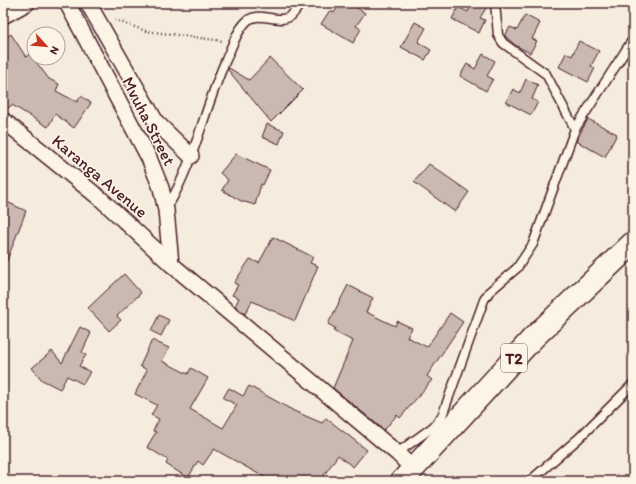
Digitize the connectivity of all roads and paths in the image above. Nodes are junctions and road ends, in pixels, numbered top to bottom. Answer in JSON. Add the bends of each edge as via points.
{"nodes":[{"id":1,"x":27,"y":3,"type":"edge"},
{"id":2,"x":67,"y":3,"type":"edge"},
{"id":3,"x":301,"y":3,"type":"edge"},
{"id":4,"x":495,"y":3,"type":"edge"},
{"id":5,"x":90,"y":7,"type":"edge"},
{"id":6,"x":3,"y":16,"type":"edge"},
{"id":7,"x":633,"y":39,"type":"edge"},
{"id":8,"x":233,"y":42,"type":"junction"},
{"id":9,"x":3,"y":120,"type":"edge"},
{"id":10,"x":575,"y":129,"type":"junction"},
{"id":11,"x":191,"y":156,"type":"junction"},
{"id":12,"x":166,"y":210,"type":"junction"},
{"id":13,"x":633,"y":243,"type":"edge"},
{"id":14,"x":171,"y":264,"type":"junction"},
{"id":15,"x":633,"y":384,"type":"edge"},
{"id":16,"x":397,"y":453,"type":"junction"},
{"id":17,"x":407,"y":475,"type":"edge"},
{"id":18,"x":530,"y":481,"type":"edge"}],
"edges":[{"from":1,"to":6,"type":"street"},
{"from":2,"to":12,"type":"street","name":"Mvuha Street","via":[[149,158],[161,188]]},
{"from":3,"to":8,"type":"lane","via":[[292,16],[286,18],[255,17],[246,21]]},
{"from":4,"to":10,"type":"lane","via":[[498,35],[503,43],[546,74]]},
{"from":5,"to":8,"type":"path","via":[[146,31]]},
{"from":5,"to":11,"type":"street","via":[[156,122]]},
{"from":7,"to":10,"type":"lane"},
{"from":8,"to":11,"type":"lane"},
{"from":9,"to":14,"type":"street","name":"Karanga Avenue","via":[[102,200]]},
{"from":10,"to":16,"type":"lane","via":[[533,244],[516,268],[489,292],[484,300],[442,416],[433,428]]},
{"from":11,"to":12,"type":"lane","via":[[178,190]]},
{"from":12,"to":14,"type":"street","name":"Mvuha Street"},
{"from":13,"to":17,"type":"highway","number":"T2","via":[[533,338]]},
{"from":14,"to":16,"type":"street","name":"Karanga Avenue"},
{"from":15,"to":18,"type":"lane","via":[[579,438]]},
{"from":16,"to":17,"type":"street","name":"Karanga Avenue"}]}
